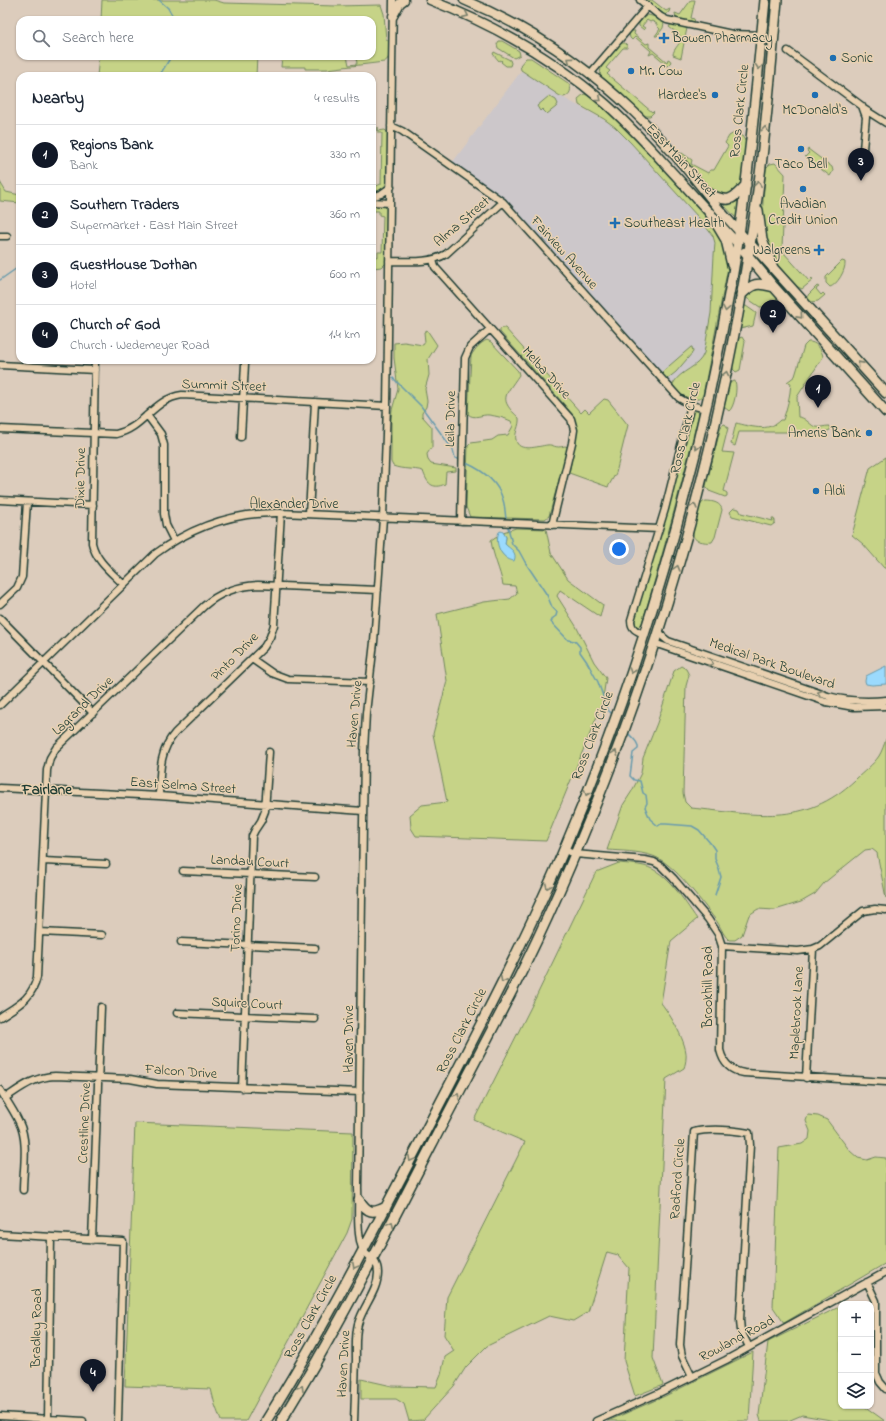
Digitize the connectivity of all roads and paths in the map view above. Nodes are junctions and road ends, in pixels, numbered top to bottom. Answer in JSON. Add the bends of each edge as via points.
{"nodes":[{"id":1,"x":393,"y":0,"type":"edge"},
{"id":2,"x":404,"y":0,"type":"edge"},
{"id":3,"x":430,"y":0,"type":"edge"},
{"id":4,"x":464,"y":0,"type":"edge"},
{"id":5,"x":640,"y":0,"type":"edge"},
{"id":6,"x":765,"y":0,"type":"edge"},
{"id":7,"x":777,"y":0,"type":"edge"},
{"id":8,"x":648,"y":6,"type":"junction"},
{"id":9,"x":393,"y":16,"type":"junction"},
{"id":10,"x":508,"y":21,"type":"junction"},
{"id":11,"x":501,"y":32,"type":"junction"},
{"id":12,"x":762,"y":35,"type":"junction"},
{"id":13,"x":773,"y":36,"type":"junction"},
{"id":14,"x":788,"y":51,"type":"dead end"},
{"id":15,"x":590,"y":74,"type":"junction"},
{"id":16,"x":572,"y":77,"type":"junction"},
{"id":17,"x":579,"y":83,"type":"junction"},
{"id":18,"x":600,"y":83,"type":"junction"},
{"id":19,"x":757,"y":84,"type":"junction"},
{"id":20,"x":769,"y":86,"type":"junction"},
{"id":21,"x":864,"y":109,"type":"junction"},
{"id":22,"x":886,"y":124,"type":"edge"},
{"id":23,"x":391,"y":126,"type":"junction"},
{"id":24,"x":863,"y":149,"type":"dead end"},
{"id":25,"x":654,"y":152,"type":"junction"},
{"id":26,"x":672,"y":153,"type":"junction"},
{"id":27,"x":746,"y":185,"type":"junction"},
{"id":28,"x":391,"y":187,"type":"junction"},
{"id":29,"x":709,"y":194,"type":"junction"},
{"id":30,"x":376,"y":196,"type":"edge"},
{"id":31,"x":756,"y":201,"type":"junction"},
{"id":32,"x":376,"y":202,"type":"edge"},
{"id":33,"x":503,"y":202,"type":"junction"},
{"id":34,"x":390,"y":203,"type":"junction"},
{"id":35,"x":710,"y":213,"type":"junction"},
{"id":36,"x":739,"y":230,"type":"junction"},
{"id":37,"x":750,"y":242,"type":"junction"},
{"id":38,"x":737,"y":243,"type":"junction"},
{"id":39,"x":748,"y":255,"type":"junction"},
{"id":40,"x":433,"y":260,"type":"junction"},
{"id":41,"x":389,"y":261,"type":"junction"},
{"id":42,"x":773,"y":268,"type":"junction"},
{"id":43,"x":733,"y":271,"type":"junction"},
{"id":44,"x":774,"y":287,"type":"junction"},
{"id":45,"x":741,"y":295,"type":"junction"},
{"id":46,"x":490,"y":329,"type":"junction"},
{"id":47,"x":95,"y":364,"type":"edge"},
{"id":48,"x":245,"y":364,"type":"dead end"},
{"id":49,"x":0,"y":365,"type":"edge"},
{"id":50,"x":95,"y":370,"type":"junction"},
{"id":51,"x":886,"y":393,"type":"edge"},
{"id":52,"x":243,"y":398,"type":"junction"},
{"id":53,"x":315,"y":402,"type":"junction"},
{"id":54,"x":691,"y":405,"type":"junction"},
{"id":55,"x":387,"y":406,"type":"junction"},
{"id":56,"x":706,"y":409,"type":"junction"},
{"id":57,"x":717,"y":412,"type":"junction"},
{"id":58,"x":886,"y":412,"type":"edge"},
{"id":59,"x":146,"y":415,"type":"junction"},
{"id":60,"x":0,"y":429,"type":"edge"},
{"id":61,"x":94,"y":434,"type":"junction"},
{"id":62,"x":241,"y":437,"type":"dead end"},
{"id":63,"x":0,"y":500,"type":"edge"},
{"id":64,"x":27,"y":502,"type":"junction"},
{"id":65,"x":93,"y":505,"type":"junction"},
{"id":66,"x":281,"y":513,"type":"junction"},
{"id":67,"x":309,"y":514,"type":"junction"},
{"id":68,"x":383,"y":518,"type":"junction"},
{"id":69,"x":461,"y":521,"type":"junction"},
{"id":70,"x":552,"y":525,"type":"junction"},
{"id":71,"x":659,"y":528,"type":"junction"},
{"id":72,"x":174,"y":541,"type":"junction"},
{"id":73,"x":123,"y":584,"type":"junction"},
{"id":74,"x":277,"y":586,"type":"junction"},
{"id":75,"x":378,"y":590,"type":"junction"},
{"id":76,"x":0,"y":604,"type":"edge"},
{"id":77,"x":0,"y":618,"type":"edge"},
{"id":78,"x":648,"y":622,"type":"junction"},
{"id":79,"x":658,"y":629,"type":"junction"},
{"id":80,"x":644,"y":634,"type":"junction"},
{"id":81,"x":652,"y":648,"type":"junction"},
{"id":82,"x":252,"y":659,"type":"junction"},
{"id":83,"x":43,"y":662,"type":"junction"},
{"id":84,"x":370,"y":682,"type":"junction"},
{"id":85,"x":886,"y":700,"type":"edge"},
{"id":86,"x":0,"y":705,"type":"edge"},
{"id":87,"x":886,"y":706,"type":"edge"},
{"id":88,"x":93,"y":713,"type":"junction"},
{"id":89,"x":269,"y":752,"type":"dead end"},
{"id":90,"x":0,"y":788,"type":"edge"},
{"id":91,"x":46,"y":790,"type":"junction"},
{"id":92,"x":159,"y":796,"type":"junction"},
{"id":93,"x":266,"y":804,"type":"junction"},
{"id":94,"x":363,"y":811,"type":"junction"},
{"id":95,"x":564,"y":850,"type":"junction"},
{"id":96,"x":575,"y":854,"type":"junction"},
{"id":97,"x":43,"y":861,"type":"junction"},
{"id":98,"x":106,"y":864,"type":"dead end"},
{"id":99,"x":183,"y":871,"type":"dead end"},
{"id":100,"x":251,"y":874,"type":"junction"},
{"id":101,"x":315,"y":877,"type":"dead end"},
{"id":102,"x":886,"y":910,"type":"edge"},
{"id":103,"x":40,"y":932,"type":"junction"},
{"id":104,"x":102,"y":935,"type":"dead end"},
{"id":105,"x":523,"y":939,"type":"junction"},
{"id":106,"x":181,"y":942,"type":"dead end"},
{"id":107,"x":534,"y":944,"type":"junction"},
{"id":108,"x":248,"y":945,"type":"junction"},
{"id":109,"x":722,"y":946,"type":"junction"},
{"id":110,"x":315,"y":948,"type":"dead end"},
{"id":111,"x":813,"y":949,"type":"junction"},
{"id":112,"x":101,"y":1007,"type":"dead end"},
{"id":113,"x":177,"y":1013,"type":"dead end"},
{"id":114,"x":245,"y":1016,"type":"junction"},
{"id":115,"x":0,"y":1017,"type":"edge"},
{"id":116,"x":315,"y":1019,"type":"dead end"},
{"id":117,"x":806,"y":1078,"type":"junction"},
{"id":118,"x":98,"y":1079,"type":"junction"},
{"id":119,"x":886,"y":1082,"type":"edge"},
{"id":120,"x":242,"y":1088,"type":"junction"},
{"id":121,"x":0,"y":1090,"type":"edge"},
{"id":122,"x":360,"y":1092,"type":"junction"},
{"id":123,"x":5,"y":1098,"type":"junction"},
{"id":124,"x":437,"y":1108,"type":"junction"},
{"id":125,"x":448,"y":1114,"type":"junction"},
{"id":126,"x":23,"y":1190,"type":"dead end"},
{"id":127,"x":359,"y":1200,"type":"junction"},
{"id":128,"x":386,"y":1207,"type":"junction"},
{"id":129,"x":0,"y":1234,"type":"edge"},
{"id":130,"x":51,"y":1237,"type":"junction"},
{"id":131,"x":92,"y":1240,"type":"junction"},
{"id":132,"x":363,"y":1250,"type":"junction"},
{"id":133,"x":373,"y":1258,"type":"junction"},
{"id":134,"x":886,"y":1272,"type":"edge"},
{"id":135,"x":868,"y":1282,"type":"junction"},
{"id":136,"x":749,"y":1347,"type":"junction"},
{"id":137,"x":692,"y":1377,"type":"junction"},
{"id":138,"x":886,"y":1388,"type":"edge"},
{"id":139,"x":0,"y":1416,"type":"edge"},
{"id":140,"x":48,"y":1419,"type":"junction"},
{"id":141,"x":83,"y":1421,"type":"edge"},
{"id":142,"x":118,"y":1421,"type":"edge"},
{"id":143,"x":266,"y":1421,"type":"edge"},
{"id":144,"x":281,"y":1421,"type":"edge"},
{"id":145,"x":354,"y":1421,"type":"edge"},
{"id":146,"x":596,"y":1421,"type":"edge"}],
"edges":[{"from":1,"to":9,"type":"street","name":"Haven Drive"},
{"from":2,"to":9,"type":"main road"},
{"from":3,"to":11,"type":"main road","name":"East Main Street","one_way":true},
{"from":4,"to":10,"type":"main road","name":"East Main Street"},
{"from":5,"to":8,"type":"street"},
{"from":6,"to":12,"type":"highway","name":"Ross Clark Circle"},
{"from":7,"to":13,"type":"highway","name":"Ross Clark Circle"},
{"from":8,"to":12,"type":"street","via":[[667,20],[732,34]]},
{"from":8,"to":15,"type":"street"},
{"from":9,"to":23,"type":"street","name":"Haven Drive"},
{"from":10,"to":11,"type":"main road"},
{"from":15,"to":10,"type":"main road","name":"East Main Street","one_way":true,"via":[[562,53]]},
{"from":11,"to":16,"type":"main road","name":"East Main Street"},
{"from":12,"to":13,"type":"highway"},
{"from":12,"to":19,"type":"highway","name":"Ross Clark Circle","one_way":true},
{"from":13,"to":20,"type":"highway","name":"Ross Clark Circle"},
{"from":14,"to":21,"type":"street"},
{"from":15,"to":16,"type":"main road"},
{"from":15,"to":18,"type":"main road","name":"East Main Street"},
{"from":16,"to":17,"type":"main road","name":"East Main Street"},
{"from":17,"to":18,"type":"main road"},
{"from":17,"to":25,"type":"main road","name":"East Main Street","one_way":true,"via":[[606,104]]},
{"from":18,"to":26,"type":"main road","name":"East Main Street","via":[[634,112]]},
{"from":19,"to":20,"type":"highway"},
{"from":19,"to":27,"type":"highway","name":"Ross Clark Circle"},
{"from":31,"to":20,"type":"highway","name":"Ross Clark Circle","one_way":true},
{"from":21,"to":22,"type":"street"},
{"from":21,"to":24,"type":"street","via":[[866,116]]},
{"from":23,"to":28,"type":"street","name":"Haven Drive"},
{"from":23,"to":33,"type":"street","name":"Fairview Avenue","via":[[402,131]]},
{"from":25,"to":26,"type":"main road","via":[[665,156]]},
{"from":25,"to":35,"type":"main road","name":"East Main Street"},
{"from":26,"to":29,"type":"main road","name":"East Main Street"},
{"from":27,"to":29,"type":"highway","via":[[732,199],[723,200]]},
{"from":27,"to":36,"type":"highway","name":"Ross Clark Circle"},
{"from":28,"to":30,"type":"street"},
{"from":28,"to":34,"type":"street","name":"Haven Drive"},
{"from":29,"to":36,"type":"main road","name":"East Main Street"},
{"from":31,"to":37,"type":"highway","name":"Ross Clark Circle"},
{"from":31,"to":42,"type":"highway","via":[[762,240]]},
{"from":32,"to":34,"type":"street"},
{"from":33,"to":40,"type":"street","name":"Alma Street","via":[[446,254]]},
{"from":33,"to":54,"type":"street","name":"Fairview Avenue","via":[[670,389]]},
{"from":34,"to":41,"type":"street","name":"Haven Drive"},
{"from":35,"to":38,"type":"main road","name":"East Main Street"},
{"from":35,"to":43,"type":"highway","via":[[726,240]]},
{"from":36,"to":37,"type":"main road","name":"East Main Street"},
{"from":36,"to":38,"type":"highway","name":"Ross Clark Circle"},
{"from":37,"to":39,"type":"highway","name":"Ross Clark Circle"},
{"from":37,"to":42,"type":"main road","name":"East Main Street"},
{"from":38,"to":39,"type":"highway","name":"East Main Street"},
{"from":38,"to":43,"type":"highway","name":"Ross Clark Circle"},
{"from":39,"to":44,"type":"highway","name":"East Main Street"},
{"from":39,"to":45,"type":"highway","name":"Ross Clark Circle"},
{"from":40,"to":41,"type":"street","name":"Alma Street"},
{"from":40,"to":46,"type":"street","name":"Melba Drive","via":[[435,267]]},
{"from":41,"to":55,"type":"street","name":"Haven Drive"},
{"from":51,"to":42,"type":"highway","name":"East Main Street","one_way":true},
{"from":43,"to":56,"type":"highway","name":"Ross Clark Circle","one_way":true},
{"from":44,"to":45,"type":"highway","via":[[756,284]]},
{"from":44,"to":58,"type":"highway","name":"East Main Street","one_way":true},
{"from":57,"to":45,"type":"highway","name":"Ross Clark Circle","one_way":true},
{"from":46,"to":69,"type":"street","name":"Leila Drive","via":[[470,347],[465,358]]},
{"from":46,"to":70,"type":"street","name":"Melba Drive","via":[[568,415],[573,424],[572,443]]},
{"from":47,"to":50,"type":"street","name":"Dixie Drive"},
{"from":48,"to":52,"type":"street"},
{"from":49,"to":50,"type":"street"},
{"from":50,"to":61,"type":"street","name":"Dixie Drive"},
{"from":52,"to":53,"type":"street","name":"Summit Street"},
{"from":52,"to":59,"type":"street","name":"Summit Street","via":[[177,396],[161,402]]},
{"from":52,"to":62,"type":"street"},
{"from":53,"to":55,"type":"street","name":"Summit Street"},
{"from":53,"to":67,"type":"street"},
{"from":54,"to":56,"type":"street","name":"Fairview Avenue"},
{"from":54,"to":71,"type":"street"},
{"from":55,"to":68,"type":"street","name":"Haven Drive"},
{"from":56,"to":57,"type":"highway"},
{"from":56,"to":78,"type":"highway","name":"Ross Clark Circle","one_way":true},
{"from":79,"to":57,"type":"highway","name":"Ross Clark Circle","one_way":true,"via":[[684,544]]},
{"from":59,"to":61,"type":"street","name":"Summit Street","via":[[125,431],[110,435]]},
{"from":59,"to":72,"type":"street","via":[[164,442],[164,514]]},
{"from":60,"to":61,"type":"street","name":"Summit Street"},
{"from":61,"to":65,"type":"street","name":"Dixie Drive"},
{"from":63,"to":64,"type":"street"},
{"from":64,"to":65,"type":"street"},
{"from":64,"to":76,"type":"street","via":[[22,577],[17,588]]},
{"from":65,"to":73,"type":"street","name":"Dixie Drive","via":[[92,539],[95,553]]},
{"from":66,"to":67,"type":"street","name":"Alexander Drive"},
{"from":66,"to":72,"type":"street","name":"Alexander Drive","via":[[228,518],[200,527]]},
{"from":66,"to":74,"type":"street","name":"Pinto Drive"},
{"from":67,"to":68,"type":"street","name":"Alexander Drive"},
{"from":68,"to":69,"type":"street","name":"Alexander Drive"},
{"from":68,"to":75,"type":"street","name":"Haven Drive"},
{"from":69,"to":70,"type":"street","name":"Alexander Drive"},
{"from":70,"to":71,"type":"street","name":"Alexander Drive"},
{"from":71,"to":80,"type":"street","via":[[632,620],[633,628]]},
{"from":72,"to":73,"type":"street","name":"Alexander Drive","via":[[155,554]]},
{"from":73,"to":83,"type":"street","name":"Alexander Drive"},
{"from":74,"to":75,"type":"street","name":"Lagrand Drive"},
{"from":74,"to":82,"type":"street","name":"Pinto Drive","via":[[272,633]]},
{"from":74,"to":88,"type":"street","name":"Lagrand Drive","via":[[245,586],[232,589],[215,598]]},
{"from":75,"to":84,"type":"street","name":"Haven Drive"},
{"from":77,"to":83,"type":"street"},
{"from":78,"to":80,"type":"highway","name":"Ross Clark Circle"},
{"from":78,"to":81,"type":"highway"},
{"from":79,"to":81,"type":"highway","name":"Ross Clark Circle"},
{"from":85,"to":79,"type":"street","name":"Medical Park Boulevard","one_way":true,"via":[[842,700],[828,696],[668,641]]},
{"from":80,"to":81,"type":"highway"},
{"from":80,"to":95,"type":"highway","name":"Ross Clark Circle","one_way":true,"via":[[612,727]]},
{"from":81,"to":87,"type":"street","name":"Medical Park Boulevard","one_way":true,"via":[[826,702],[854,707]]},
{"from":96,"to":81,"type":"highway","name":"Ross Clark Circle","one_way":true,"via":[[611,764]]},
{"from":82,"to":84,"type":"street","via":[[272,673],[288,679]]},
{"from":82,"to":92,"type":"street","name":"Pinto Drive","via":[[168,742],[162,756]]},
{"from":83,"to":86,"type":"street","name":"Alexander Drive"},
{"from":83,"to":88,"type":"street"},
{"from":84,"to":94,"type":"street","name":"Haven Drive","via":[[365,733]]},
{"from":88,"to":91,"type":"street","name":"Lagrand Drive","via":[[56,748],[47,770]]},
{"from":89,"to":93,"type":"street","name":"Torino Drive"},
{"from":90,"to":91,"type":"street","name":"East Selma Street"},
{"from":91,"to":92,"type":"street","name":"East Selma Street"},
{"from":91,"to":97,"type":"street","name":"Lagrand Drive"},
{"from":92,"to":93,"type":"street","name":"East Selma Street"},
{"from":93,"to":94,"type":"street","name":"East Selma Street"},
{"from":93,"to":100,"type":"street","name":"Torino Drive","via":[[264,816],[252,836]]},
{"from":94,"to":122,"type":"street","name":"Haven Drive"},
{"from":95,"to":96,"type":"street","name":"Brookhill Road"},
{"from":95,"to":105,"type":"highway","name":"Ross Clark Circle","one_way":true},
{"from":96,"to":107,"type":"highway","name":"Ross Clark Circle"},
{"from":96,"to":109,"type":"street","name":"Brookhill Road","via":[[645,860],[661,866],[708,919]]},
{"from":97,"to":98,"type":"street"},
{"from":97,"to":103,"type":"street","name":"Lagrand Drive"},
{"from":99,"to":100,"type":"street","name":"Landau Court"},
{"from":100,"to":101,"type":"street","name":"Landau Court"},
{"from":100,"to":108,"type":"street","name":"Torino Drive"},
{"from":102,"to":111,"type":"street","via":[[864,911]]},
{"from":103,"to":104,"type":"street"},
{"from":103,"to":115,"type":"street","name":"Lagrand Drive","via":[[35,987],[20,1004]]},
{"from":105,"to":107,"type":"highway"},
{"from":105,"to":124,"type":"highway","name":"Ross Clark Circle","one_way":true},
{"from":106,"to":108,"type":"street"},
{"from":125,"to":107,"type":"highway","name":"Ross Clark Circle","one_way":true},
{"from":108,"to":110,"type":"street"},
{"from":108,"to":114,"type":"street","name":"Torino Drive"},
{"from":109,"to":111,"type":"street","via":[[798,951]]},
{"from":109,"to":117,"type":"street","name":"Brookhill Road","via":[[720,1046],[725,1062],[730,1068],[741,1073]]},
{"from":111,"to":117,"type":"street","name":"Maplebrook Lane"},
{"from":112,"to":118,"type":"street","name":"Crestline Drive"},
{"from":113,"to":114,"type":"street","name":"Squire Court"},
{"from":114,"to":116,"type":"street","name":"Squire Court"},
{"from":114,"to":120,"type":"street","name":"Torino Drive"},
{"from":117,"to":119,"type":"street","name":"Brookhill Road"},
{"from":118,"to":120,"type":"street","name":"Falcon Drive"},
{"from":118,"to":123,"type":"street","name":"Falcon Drive","via":[[44,1077]]},
{"from":118,"to":131,"type":"street","name":"Crestline Drive"},
{"from":120,"to":122,"type":"street","name":"Falcon Drive"},
{"from":121,"to":123,"type":"street"},
{"from":122,"to":127,"type":"street","name":"Haven Drive"},
{"from":123,"to":126,"type":"street","via":[[20,1123],[23,1135]]},
{"from":124,"to":125,"type":"highway"},
{"from":124,"to":128,"type":"highway","name":"Ross Clark Circle","one_way":true},
{"from":133,"to":125,"type":"highway","name":"Ross Clark Circle","one_way":true},
{"from":127,"to":128,"type":"highway","via":[[371,1212]]},
{"from":127,"to":132,"type":"street","name":"Haven Drive"},
{"from":128,"to":132,"type":"highway","name":"Ross Clark Circle"},
{"from":129,"to":130,"type":"street"},
{"from":130,"to":131,"type":"street"},
{"from":130,"to":140,"type":"street","name":"Bradley Road"},
{"from":131,"to":142,"type":"street","via":[[123,1241]]},
{"from":132,"to":133,"type":"street"},
{"from":132,"to":143,"type":"highway","name":"Ross Clark Circle","one_way":true,"via":[[317,1336]]},
{"from":144,"to":133,"type":"highway","name":"Ross Clark Circle","one_way":true},
{"from":133,"to":145,"type":"street","name":"Haven Drive","via":[[378,1268],[377,1279],[357,1330]]},
{"from":134,"to":135,"type":"street","name":"Rowland Road"},
{"from":135,"to":136,"type":"street","name":"Rowland Road"},
{"from":135,"to":138,"type":"street","via":[[876,1301],[876,1373]]},
{"from":136,"to":137,"type":"street","name":"Rowland Road"},
{"from":136,"to":137,"type":"street","name":"Radford Circle","via":[[741,1331],[740,1320],[749,1133],[704,1129],[694,1132],[680,1345]]},
{"from":137,"to":146,"type":"street","name":"Rowland Road"},
{"from":139,"to":140,"type":"street"},
{"from":140,"to":141,"type":"street"}]}
